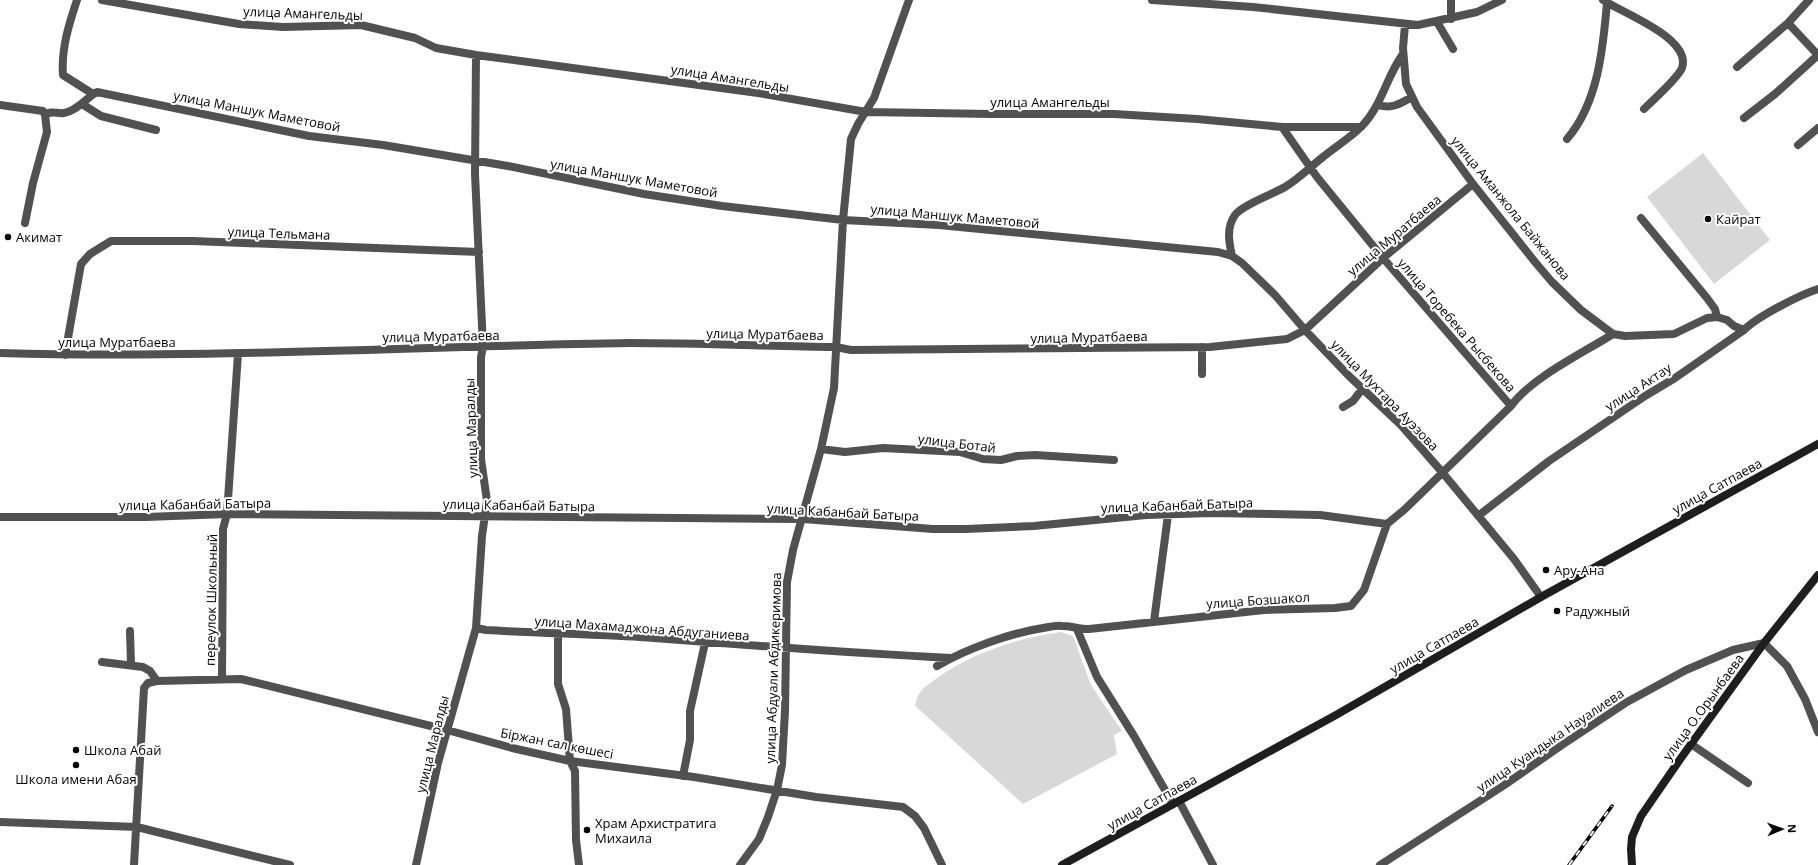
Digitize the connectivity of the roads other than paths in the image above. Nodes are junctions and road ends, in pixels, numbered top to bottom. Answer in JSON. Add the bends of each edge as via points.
{"nodes":[{"id":1,"x":77,"y":0,"type":"edge"},
{"id":2,"x":102,"y":0,"type":"edge"},
{"id":3,"x":909,"y":0,"type":"edge"},
{"id":4,"x":1152,"y":0,"type":"edge"},
{"id":5,"x":1451,"y":0,"type":"edge"},
{"id":6,"x":1502,"y":0,"type":"edge"},
{"id":7,"x":1809,"y":0,"type":"edge"},
{"id":8,"x":1610,"y":2,"type":"edge"},
{"id":9,"x":1452,"y":19,"type":"junction"},
{"id":10,"x":1437,"y":22,"type":"junction"},
{"id":11,"x":1788,"y":23,"type":"junction"},
{"id":12,"x":1405,"y":25,"type":"junction"},
{"id":13,"x":1453,"y":49,"type":"dead end"},
{"id":14,"x":476,"y":54,"type":"junction"},
{"id":15,"x":1403,"y":54,"type":"junction"},
{"id":16,"x":1818,"y":55,"type":"edge"},
{"id":17,"x":1737,"y":67,"type":"dead end"},
{"id":18,"x":93,"y":94,"type":"junction"},
{"id":19,"x":1412,"y":97,"type":"junction"},
{"id":20,"x":82,"y":104,"type":"junction"},
{"id":21,"x":0,"y":105,"type":"edge"},
{"id":22,"x":1378,"y":105,"type":"junction"},
{"id":23,"x":1644,"y":109,"type":"dead end"},
{"id":24,"x":866,"y":112,"type":"junction"},
{"id":25,"x":45,"y":115,"type":"junction"},
{"id":26,"x":1744,"y":118,"type":"dead end"},
{"id":27,"x":1282,"y":127,"type":"junction"},
{"id":28,"x":1361,"y":128,"type":"junction"},
{"id":29,"x":1818,"y":128,"type":"edge"},
{"id":30,"x":156,"y":130,"type":"dead end"},
{"id":31,"x":1567,"y":139,"type":"dead end"},
{"id":32,"x":1798,"y":145,"type":"dead end"},
{"id":33,"x":475,"y":161,"type":"junction"},
{"id":34,"x":1311,"y":167,"type":"junction"},
{"id":35,"x":1473,"y":184,"type":"junction"},
{"id":36,"x":1641,"y":218,"type":"dead end"},
{"id":37,"x":843,"y":220,"type":"junction"},
{"id":38,"x":25,"y":223,"type":"dead end"},
{"id":39,"x":479,"y":252,"type":"junction"},
{"id":40,"x":1232,"y":256,"type":"junction"},
{"id":41,"x":1382,"y":258,"type":"junction"},
{"id":42,"x":1818,"y":289,"type":"edge"},
{"id":43,"x":1717,"y":317,"type":"junction"},
{"id":44,"x":1305,"y":330,"type":"junction"},
{"id":45,"x":1744,"y":330,"type":"junction"},
{"id":46,"x":1613,"y":334,"type":"junction"},
{"id":47,"x":483,"y":347,"type":"junction"},
{"id":48,"x":836,"y":347,"type":"junction"},
{"id":49,"x":1202,"y":347,"type":"junction"},
{"id":50,"x":0,"y":353,"type":"edge"},
{"id":51,"x":238,"y":354,"type":"junction"},
{"id":52,"x":65,"y":355,"type":"junction"},
{"id":53,"x":1202,"y":374,"type":"dead end"},
{"id":54,"x":1362,"y":388,"type":"junction"},
{"id":55,"x":1512,"y":406,"type":"junction"},
{"id":56,"x":1343,"y":407,"type":"dead end"},
{"id":57,"x":1818,"y":444,"type":"edge"},
{"id":58,"x":821,"y":449,"type":"junction"},
{"id":59,"x":1114,"y":460,"type":"dead end"},
{"id":60,"x":1442,"y":472,"type":"junction"},
{"id":61,"x":227,"y":514,"type":"junction"},
{"id":62,"x":1168,"y":514,"type":"junction"},
{"id":63,"x":486,"y":516,"type":"junction"},
{"id":64,"x":1478,"y":516,"type":"junction"},
{"id":65,"x":0,"y":517,"type":"edge"},
{"id":66,"x":802,"y":519,"type":"junction"},
{"id":67,"x":1387,"y":524,"type":"junction"},
{"id":68,"x":1818,"y":575,"type":"edge"},
{"id":69,"x":1541,"y":597,"type":"junction"},
{"id":70,"x":1154,"y":621,"type":"junction"},
{"id":71,"x":476,"y":628,"type":"junction"},
{"id":72,"x":1077,"y":629,"type":"junction"},
{"id":73,"x":130,"y":631,"type":"dead end"},
{"id":74,"x":558,"y":635,"type":"junction"},
{"id":75,"x":705,"y":643,"type":"junction"},
{"id":76,"x":1764,"y":643,"type":"junction"},
{"id":77,"x":786,"y":649,"type":"junction"},
{"id":78,"x":951,"y":658,"type":"junction"},
{"id":79,"x":102,"y":662,"type":"dead end"},
{"id":80,"x":131,"y":665,"type":"junction"},
{"id":81,"x":937,"y":666,"type":"dead end"},
{"id":82,"x":222,"y":679,"type":"junction"},
{"id":83,"x":157,"y":681,"type":"junction"},
{"id":84,"x":447,"y":730,"type":"junction"},
{"id":85,"x":1818,"y":732,"type":"edge"},
{"id":86,"x":1691,"y":744,"type":"junction"},
{"id":87,"x":570,"y":761,"type":"junction"},
{"id":88,"x":683,"y":776,"type":"junction"},
{"id":89,"x":1748,"y":783,"type":"dead end"},
{"id":90,"x":778,"y":790,"type":"junction"},
{"id":91,"x":1176,"y":803,"type":"junction"},
{"id":92,"x":0,"y":822,"type":"edge"},
{"id":93,"x":136,"y":827,"type":"junction"},
{"id":94,"x":134,"y":865,"type":"edge"},
{"id":95,"x":290,"y":865,"type":"edge"},
{"id":96,"x":416,"y":865,"type":"edge"},
{"id":97,"x":580,"y":865,"type":"edge"},
{"id":98,"x":740,"y":865,"type":"edge"},
{"id":99,"x":942,"y":865,"type":"edge"},
{"id":100,"x":1062,"y":865,"type":"edge"},
{"id":101,"x":1213,"y":865,"type":"edge"},
{"id":102,"x":1380,"y":865,"type":"edge"},
{"id":103,"x":1632,"y":865,"type":"edge"}],
"edges":[{"from":1,"to":18,"type":"street","via":[[68,27],[62,64],[63,75]]},
{"from":2,"to":14,"type":"street","name":"улица Амангельды","via":[[239,24],[283,27],[361,25],[415,38],[436,48]]},
{"from":3,"to":24,"type":"street","name":"улица Абдуали Абдикеримова","via":[[874,98]]},
{"from":4,"to":12,"type":"street","via":[[1254,7]]},
{"from":5,"to":9,"type":"street"},
{"from":6,"to":9,"type":"street","via":[[1477,12]]},
{"from":7,"to":11,"type":"street"},
{"from":8,"to":23,"type":"street","via":[[1676,45],[1681,56],[1679,73]]},
{"from":8,"to":31,"type":"street","via":[[1595,82],[1585,113],[1578,127]]},
{"from":9,"to":10,"type":"street"},
{"from":10,"to":12,"type":"street"},
{"from":10,"to":13,"type":"street"},
{"from":11,"to":16,"type":"street"},
{"from":11,"to":17,"type":"street"},
{"from":12,"to":15,"type":"street"},
{"from":14,"to":24,"type":"street","name":"улица Амангельды","via":[[758,93]]},
{"from":14,"to":33,"type":"street","name":"улица Маралды"},
{"from":15,"to":19,"type":"street","name":"улица Аманжола Байжанова","via":[[1406,84]]},
{"from":15,"to":22,"type":"street"},
{"from":16,"to":26,"type":"street"},
{"from":18,"to":20,"type":"street"},
{"from":18,"to":33,"type":"street","name":"улица Маншук Маметовой","via":[[97,92],[309,136],[383,145]]},
{"from":19,"to":22,"type":"street","via":[[1388,108]]},
{"from":19,"to":35,"type":"street","name":"улица Аманжола Байжанова"},
{"from":20,"to":25,"type":"street","via":[[65,113],[49,112]]},
{"from":20,"to":30,"type":"street","via":[[101,116]]},
{"from":21,"to":25,"type":"street","via":[[43,111]]},
{"from":22,"to":28,"type":"street"},
{"from":24,"to":27,"type":"street","name":"улица Амангельды","via":[[1114,114]]},
{"from":24,"to":37,"type":"street","name":"улица Абдуали Абдикеримова","via":[[851,139]]},
{"from":25,"to":38,"type":"street","via":[[47,132]]},
{"from":27,"to":28,"type":"street","name":"улица Амангельды"},
{"from":27,"to":34,"type":"street","name":"улица Торебека Рысбекова"},
{"from":28,"to":34,"type":"street"},
{"from":29,"to":32,"type":"street"},
{"from":33,"to":37,"type":"street","name":"улица Маншук Маметовой","via":[[675,199]]},
{"from":33,"to":39,"type":"street","name":"улица Маралды"},
{"from":34,"to":40,"type":"street","via":[[1285,187],[1242,208],[1236,214],[1229,231]]},
{"from":34,"to":41,"type":"street","name":"улица Торебека Рысбекова"},
{"from":35,"to":41,"type":"street","name":"улица Муратбаева"},
{"from":35,"to":46,"type":"street","name":"улица Аманжола Байжанова","via":[[1552,282],[1581,310]]},
{"from":36,"to":43,"type":"street","via":[[1707,298]]},
{"from":37,"to":40,"type":"street","name":"улица Маншук Маметовой","via":[[939,225],[1152,245],[1218,252]]},
{"from":37,"to":48,"type":"street","name":"улица Абдуали Абдикеримова"},
{"from":39,"to":47,"type":"street","name":"улица Маралды"},
{"from":39,"to":52,"type":"street","name":"улица Тельмана","via":[[193,241],[110,241],[83,260]]},
{"from":40,"to":44,"type":"street","name":"улица Мухтара Ауэзова","via":[[1275,295]]},
{"from":41,"to":44,"type":"street","name":"улица Муратбаева"},
{"from":41,"to":55,"type":"street","name":"улица Торебека Рысбекова"},
{"from":42,"to":45,"type":"street","name":"улица Актау","via":[[1752,322]]},
{"from":43,"to":45,"type":"street"},
{"from":43,"to":46,"type":"street","via":[[1707,318],[1674,334]]},
{"from":44,"to":49,"type":"street","name":"улица Муратбаева","via":[[1287,339]]},
{"from":44,"to":54,"type":"street","name":"улица Мухтара Ауэзова"},
{"from":45,"to":64,"type":"street","name":"улица Актау","via":[[1549,462]]},
{"from":46,"to":55,"type":"street","via":[[1541,378],[1520,394]]},
{"from":47,"to":48,"type":"street","name":"улица Муратбаева","via":[[632,343]]},
{"from":47,"to":51,"type":"street","name":"улица Муратбаева"},
{"from":47,"to":63,"type":"street","name":"улица Маралды","via":[[481,459],[487,501]]},
{"from":48,"to":49,"type":"street","name":"улица Муратбаева","via":[[851,350]]},
{"from":48,"to":58,"type":"street","name":"улица Абдуали Абдикеримова","via":[[834,388]]},
{"from":49,"to":53,"type":"street"},
{"from":50,"to":52,"type":"street","name":"улица Муратбаева"},
{"from":51,"to":52,"type":"street","name":"улица Муратбаева"},
{"from":51,"to":61,"type":"street","name":"переулок Школьный"},
{"from":54,"to":56,"type":"street","via":[[1353,401]]},
{"from":54,"to":60,"type":"street","name":"улица Мухтара Ауэзова","via":[[1401,425]]},
{"from":55,"to":60,"type":"street"},
{"from":57,"to":69,"type":"street","name":"улица Сатпаева"},
{"from":58,"to":59,"type":"street","name":"улица Ботай","via":[[845,452],[883,448],[960,452],[983,459],[1001,460],[1035,455]]},
{"from":58,"to":66,"type":"street","name":"улица Абдуали Абдикеримова"},
{"from":60,"to":64,"type":"street","name":"улица Мухтара Ауэзова"},
{"from":60,"to":67,"type":"street"},
{"from":61,"to":63,"type":"street","name":"улица Кабанбай Батыра"},
{"from":61,"to":65,"type":"street","name":"улица Кабанбай Батыра"},
{"from":61,"to":82,"type":"street","name":"переулок Школьный","via":[[223,529]]},
{"from":62,"to":66,"type":"street","name":"улица Кабанбай Батыра","via":[[966,530]]},
{"from":62,"to":67,"type":"street","name":"улица Кабанбай Батыра","via":[[1320,516]]},
{"from":62,"to":70,"type":"street"},
{"from":63,"to":66,"type":"street","name":"улица Кабанбай Батыра"},
{"from":63,"to":71,"type":"street","name":"улица Маралды","via":[[482,536]]},
{"from":64,"to":69,"type":"street","name":"улица Мухтара Ауэзова","via":[[1514,558]]},
{"from":66,"to":77,"type":"street","name":"улица Абдуали Абдикеримова","via":[[788,577]]},
{"from":67,"to":70,"type":"street","name":"улица Бозшакол","via":[[1364,590],[1351,606],[1264,610]]},
{"from":68,"to":76,"type":"street","name":"улица О.Орынбаева"},
{"from":69,"to":91,"type":"street","name":"улица Сатпаева","via":[[1336,715]]},
{"from":70,"to":72,"type":"street","name":"улица Бозшакол"},
{"from":71,"to":74,"type":"street","name":"улица Махамаджона Абдуганиева"},
{"from":71,"to":84,"type":"street","name":"улица Маралды"},
{"from":72,"to":78,"type":"street","name":"улица Бозшакол","via":[[1061,625],[1019,632]]},
{"from":72,"to":91,"type":"street","via":[[1096,676]]},
{"from":73,"to":80,"type":"street"},
{"from":74,"to":75,"type":"street","name":"улица Махамаджона Абдуганиева","via":[[638,637]]},
{"from":74,"to":87,"type":"street","via":[[558,684],[566,709]]},
{"from":75,"to":77,"type":"street","name":"улица Махамаджона Абдуганиева"},
{"from":75,"to":88,"type":"street","via":[[690,711],[690,740]]},
{"from":76,"to":85,"type":"street","via":[[1787,666],[1805,699]]},
{"from":76,"to":86,"type":"street","name":"улица О.Орынбаева"},
{"from":76,"to":102,"type":"street","name":"улица Куандыка Науалиева","via":[[1733,650],[1686,670],[1627,702],[1490,795]]},
{"from":77,"to":78,"type":"street","name":"улица Махамаджона Абдуганиева"},
{"from":77,"to":90,"type":"street","name":"улица Абдуали Абдикеримова","via":[[783,757]]},
{"from":78,"to":81,"type":"street","name":"улица Бозшакол"},
{"from":79,"to":80,"type":"street"},
{"from":80,"to":83,"type":"street","via":[[150,671]]},
{"from":82,"to":83,"type":"street","name":"Біржан сал көшесі"},
{"from":82,"to":84,"type":"street","name":"Біржан сал көшесі","via":[[241,679]]},
{"from":83,"to":93,"type":"street","name":"Біржан сал көшесі","via":[[148,683],[144,688]]},
{"from":84,"to":87,"type":"street","name":"Біржан сал көшесі"},
{"from":84,"to":96,"type":"street","name":"улица Маралды"},
{"from":86,"to":89,"type":"street"},
{"from":86,"to":103,"type":"street","name":"улица О.Орынбаева","via":[[1641,816],[1632,836]]},
{"from":87,"to":88,"type":"street","name":"Біржан сал көшесі"},
{"from":87,"to":97,"type":"street","via":[[575,771],[576,840]]},
{"from":88,"to":90,"type":"street","name":"Біржан сал көшесі"},
{"from":90,"to":98,"type":"street","name":"улица Абдуали Абдикеримова","via":[[759,839]]},
{"from":90,"to":99,"type":"street","name":"Біржан сал көшесі","via":[[903,807],[915,816],[924,828]]},
{"from":91,"to":100,"type":"street","name":"улица Сатпаева"},
{"from":91,"to":101,"type":"street"},
{"from":92,"to":93,"type":"street"},
{"from":93,"to":94,"type":"street"},
{"from":93,"to":95,"type":"street"}]}
